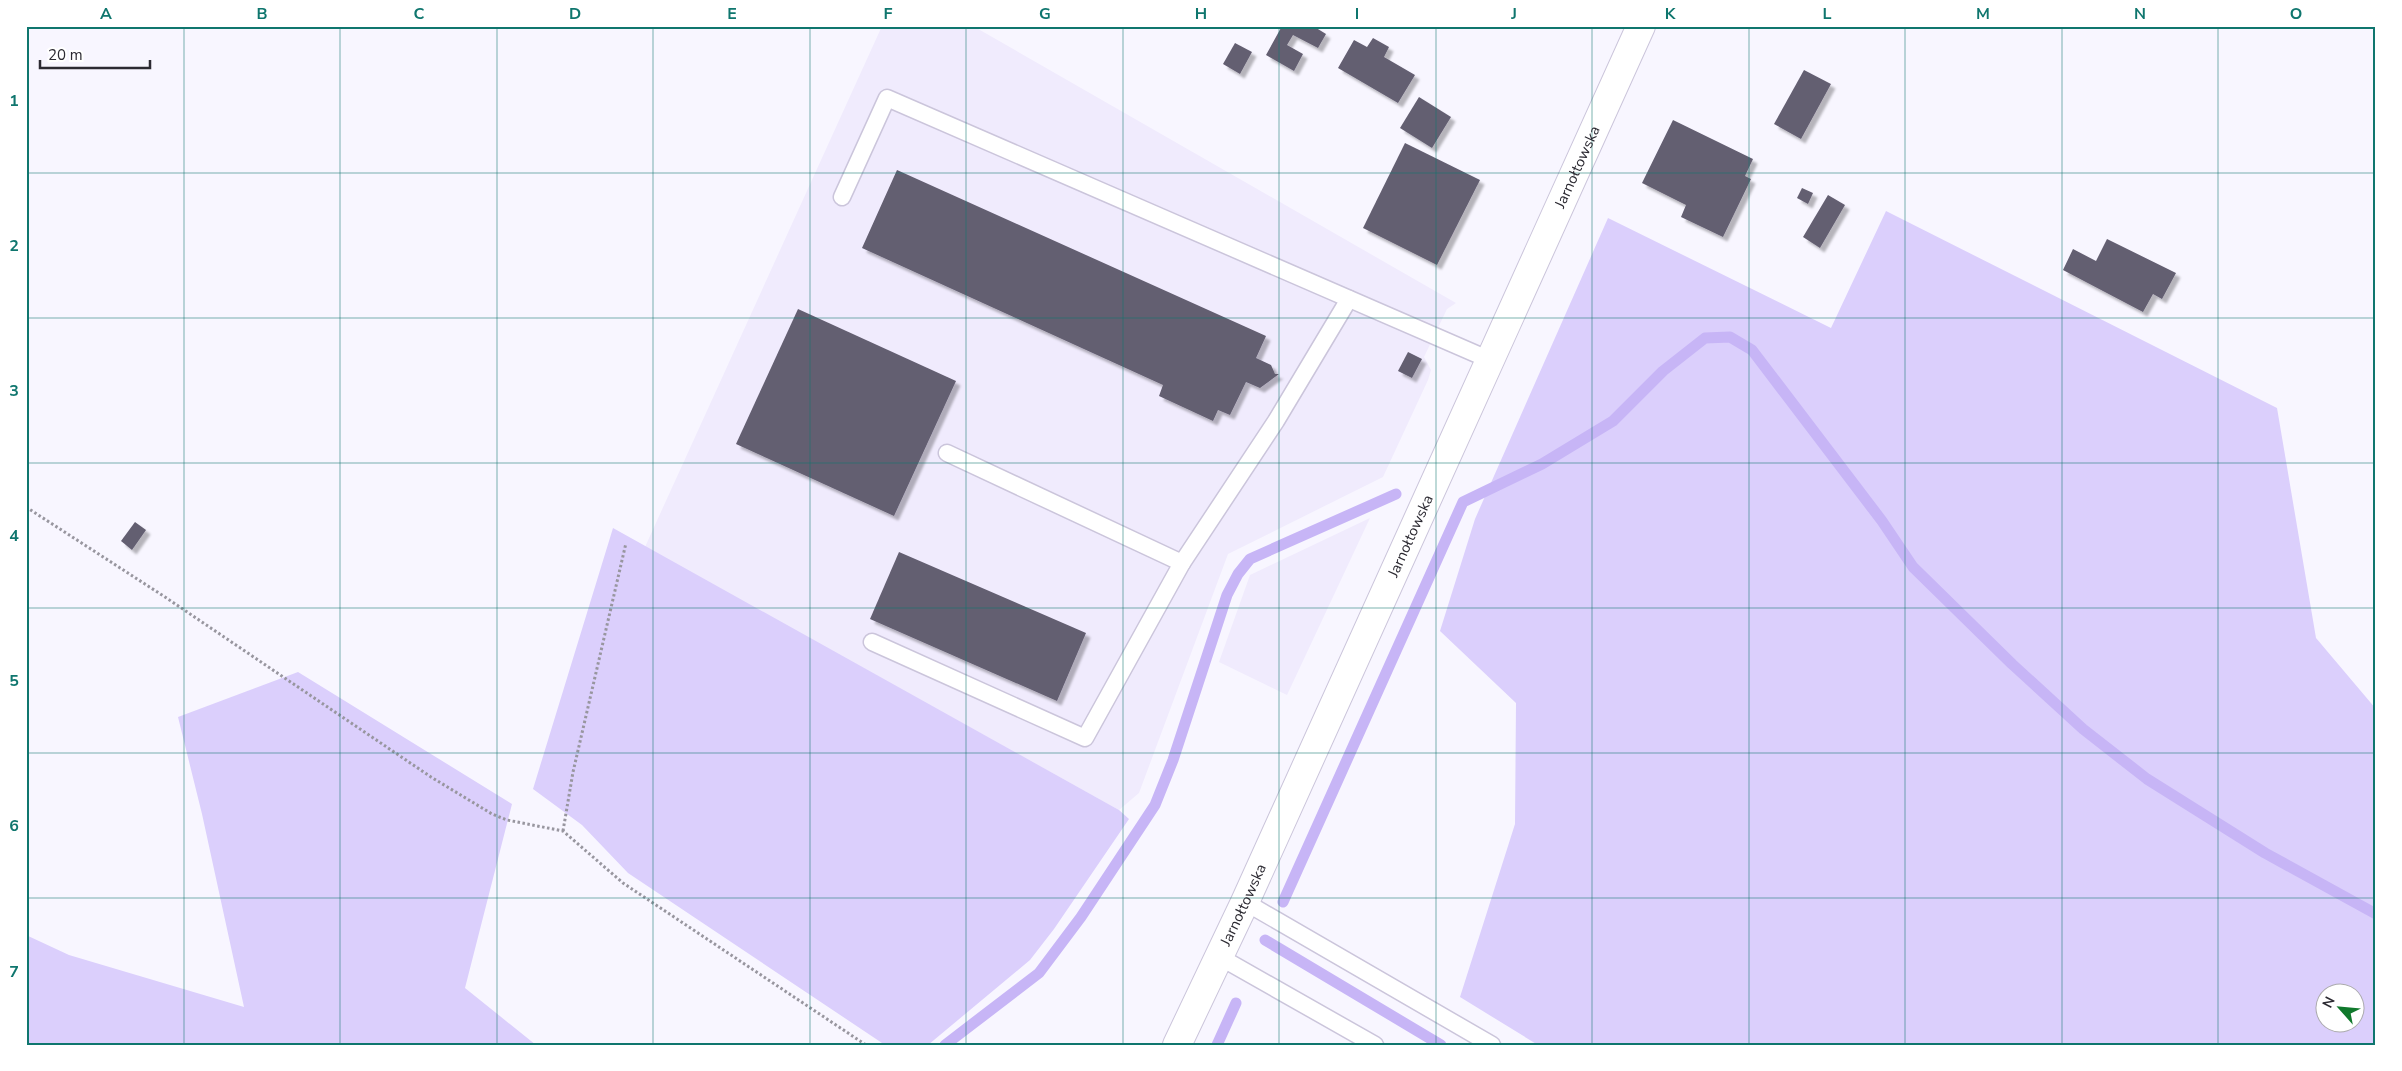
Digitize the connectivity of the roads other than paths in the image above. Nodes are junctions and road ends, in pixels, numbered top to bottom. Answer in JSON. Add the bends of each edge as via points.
{"nodes":[{"id":1,"x":1641,"y":26,"type":"edge"},
{"id":2,"x":842,"y":197,"type":"dead end"},
{"id":3,"x":1350,"y":299,"type":"junction"},
{"id":4,"x":1490,"y":360,"type":"junction"},
{"id":5,"x":946,"y":453,"type":"dead end"},
{"id":6,"x":1182,"y":563,"type":"junction"},
{"id":7,"x":872,"y":642,"type":"dead end"},
{"id":8,"x":1245,"y":902,"type":"junction"},
{"id":9,"x":1218,"y":956,"type":"junction"},
{"id":10,"x":1177,"y":1045,"type":"edge"},
{"id":11,"x":1375,"y":1045,"type":"edge"},
{"id":12,"x":1492,"y":1045,"type":"edge"}],
"edges":[{"from":1,"to":4,"type":"street","name":"Jarnołtowska"},
{"from":2,"to":3,"type":"lane","via":[[887,98]]},
{"from":3,"to":4,"type":"lane"},
{"from":3,"to":6,"type":"lane","via":[[1276,421]]},
{"from":4,"to":8,"type":"street","name":"Jarnołtowska"},
{"from":5,"to":6,"type":"lane"},
{"from":6,"to":7,"type":"lane","via":[[1085,738]]},
{"from":8,"to":9,"type":"street","name":"Jarnołtowska"},
{"from":8,"to":12,"type":"lane"},
{"from":9,"to":10,"type":"street","name":"Jarnołtowska"},
{"from":9,"to":11,"type":"lane"}]}
